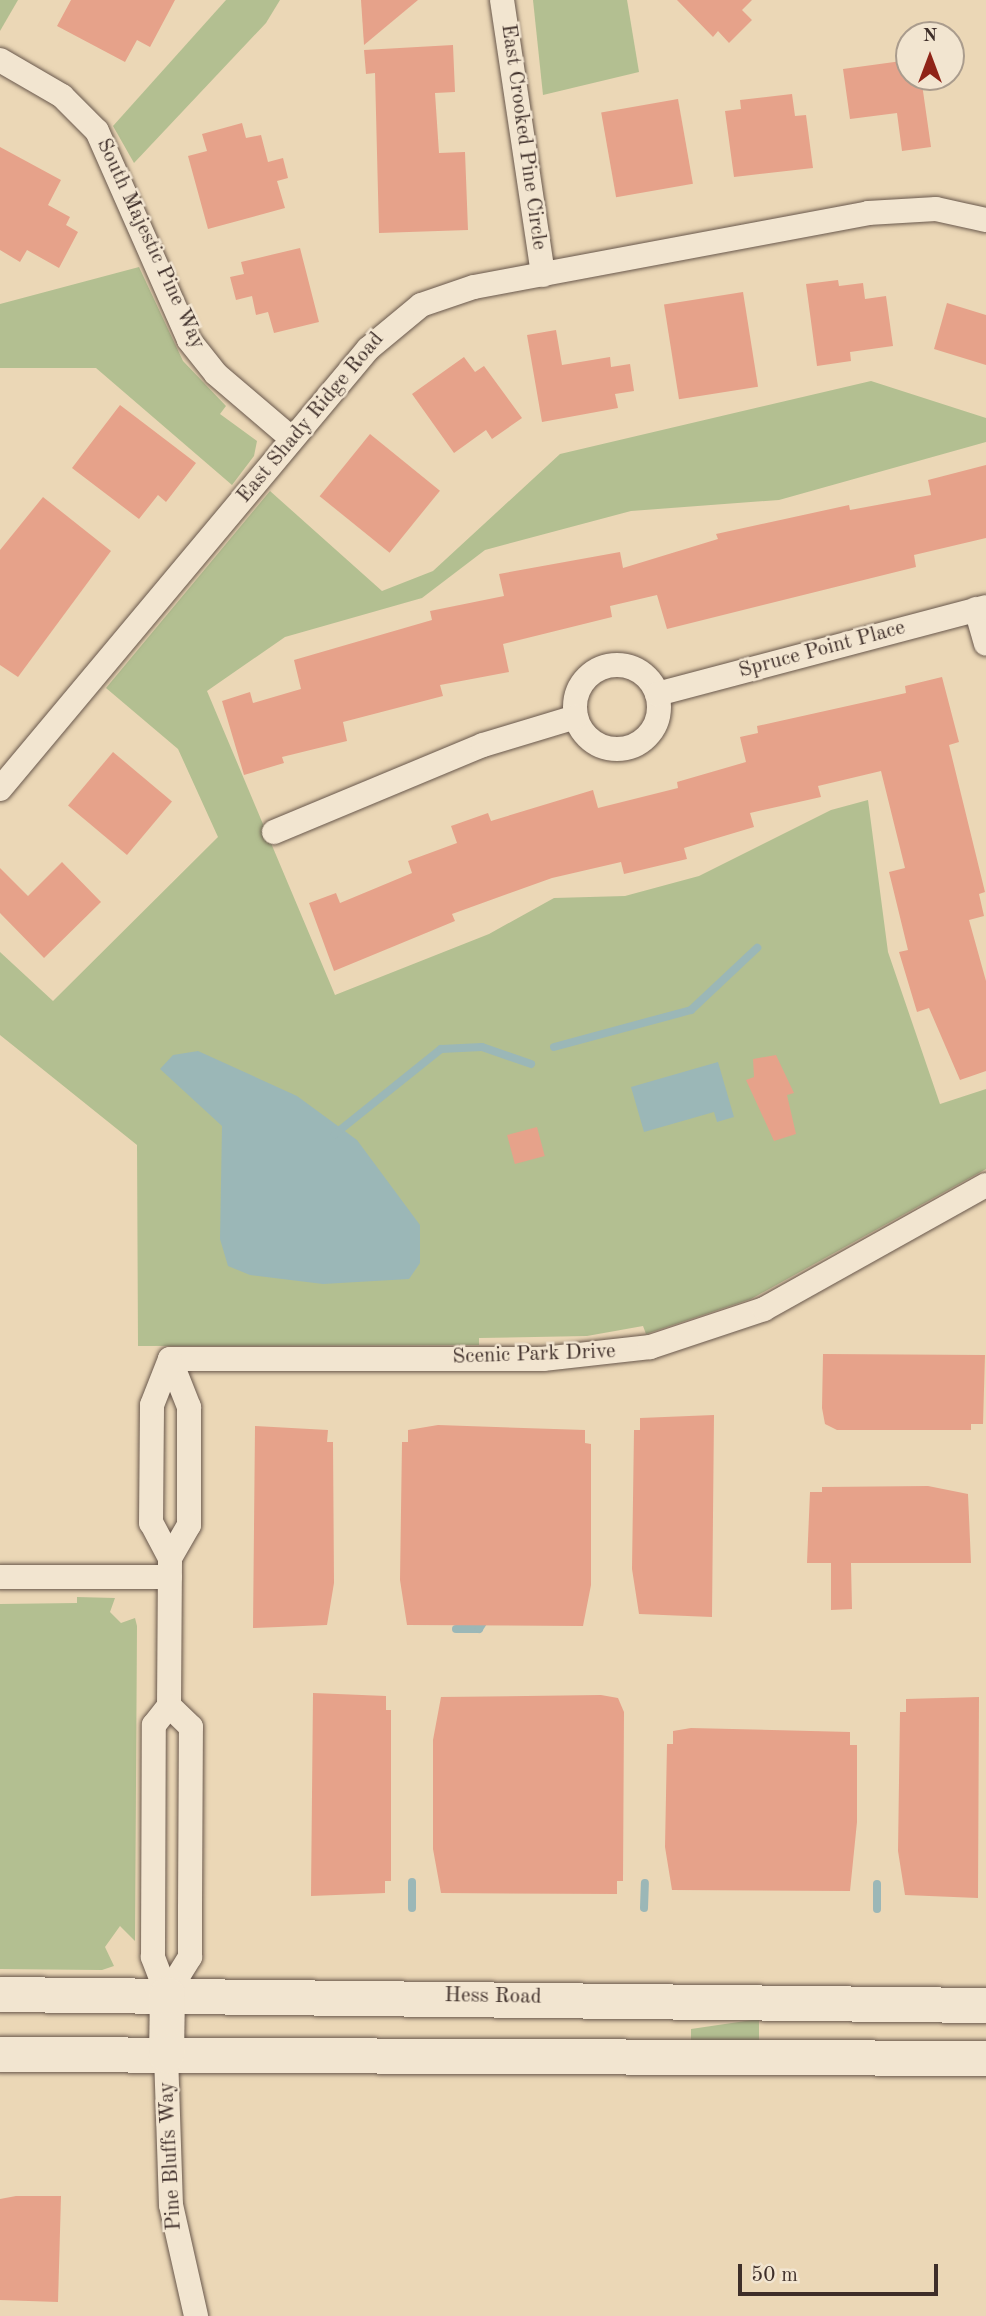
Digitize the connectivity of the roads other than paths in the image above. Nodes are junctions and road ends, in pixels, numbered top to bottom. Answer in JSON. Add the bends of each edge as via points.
{"nodes":[{"id":1,"x":502,"y":0,"type":"edge"},
{"id":2,"x":0,"y":60,"type":"edge"},
{"id":3,"x":986,"y":220,"type":"edge"},
{"id":4,"x":542,"y":275,"type":"junction"},
{"id":5,"x":292,"y":439,"type":"junction"},
{"id":6,"x":981,"y":608,"type":"edge"},
{"id":7,"x":986,"y":644,"type":"edge"},
{"id":8,"x":657,"y":694,"type":"junction"},
{"id":9,"x":576,"y":717,"type":"junction"},
{"id":10,"x":0,"y":789,"type":"edge"},
{"id":11,"x":274,"y":832,"type":"dead end"},
{"id":12,"x":986,"y":1185,"type":"edge"},
{"id":13,"x":170,"y":1359,"type":"junction"},
{"id":14,"x":170,"y":1567,"type":"junction"},
{"id":15,"x":0,"y":1577,"type":"edge"},
{"id":16,"x":169,"y":1706,"type":"junction"},
{"id":17,"x":0,"y":1993,"type":"edge"},
{"id":18,"x":167,"y":1994,"type":"junction"},
{"id":19,"x":986,"y":2005,"type":"edge"},
{"id":20,"x":0,"y":2054,"type":"edge"},
{"id":21,"x":166,"y":2055,"type":"junction"},
{"id":22,"x":986,"y":2058,"type":"edge"},
{"id":23,"x":196,"y":2316,"type":"edge"}],
"edges":[{"from":1,"to":4,"type":"street","name":"East Crooked Pine Circle"},
{"from":2,"to":5,"type":"street","name":"South Majestic Pine Way","via":[[62,96],[97,131],[189,340],[216,374]]},
{"from":3,"to":4,"type":"street","name":"East Shady Ridge Road","via":[[936,209],[880,211]]},
{"from":4,"to":5,"type":"street","name":"East Shady Ridge Road","via":[[445,295],[404,316]]},
{"from":5,"to":10,"type":"street","name":"East Shady Ridge Road"},
{"from":6,"to":7,"type":"street"},
{"from":6,"to":8,"type":"street","name":"Spruce Point Place"},
{"from":8,"to":9,"type":"street","via":[[637,669],[606,666],[580,686]]},
{"from":8,"to":9,"type":"street","via":[[655,725],[632,746],[601,746]]},
{"from":9,"to":11,"type":"street","via":[[483,745]]},
{"from":12,"to":13,"type":"street","name":"Scenic Park Drive","via":[[764,1309],[650,1347],[543,1359]]},
{"from":13,"to":14,"type":"street","name":"Pine Bluffs Way","via":[[152,1405],[151,1523]]},
{"from":13,"to":14,"type":"street","name":"Pine Bluffs Way","via":[[189,1407],[189,1525]]},
{"from":14,"to":15,"type":"street"},
{"from":14,"to":16,"type":"street","name":"Pine Bluffs Way"},
{"from":16,"to":18,"type":"street","name":"Pine Bluffs Way","via":[[154,1725],[153,1956]]},
{"from":16,"to":18,"type":"street","via":[[191,1727],[190,1957]]},
{"from":17,"to":18,"type":"main road","name":"Hess Road"},
{"from":18,"to":19,"type":"main road","name":"Hess Road"},
{"from":18,"to":21,"type":"main road","name":"Pine Bluffs Way"},
{"from":20,"to":21,"type":"main road"},
{"from":21,"to":22,"type":"main road"},
{"from":21,"to":23,"type":"street","name":"Pine Bluffs Way","via":[[171,2205]]}]}
